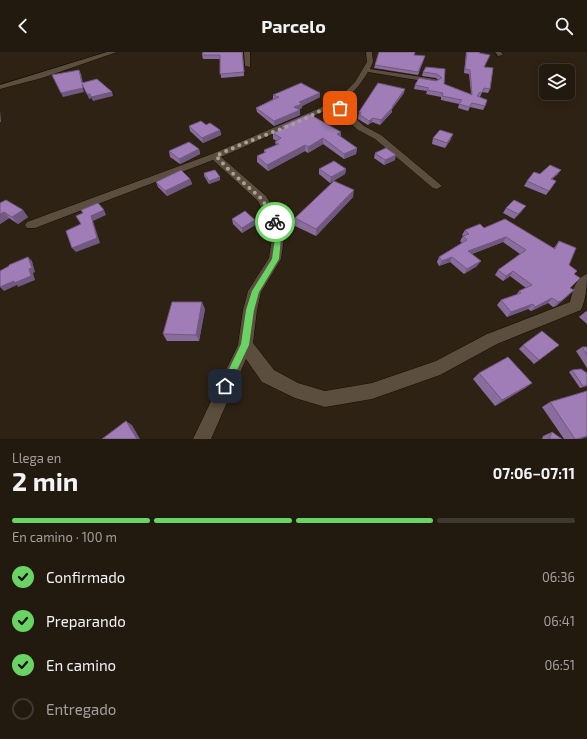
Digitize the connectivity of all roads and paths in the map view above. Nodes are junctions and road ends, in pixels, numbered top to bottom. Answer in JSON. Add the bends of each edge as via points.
{"nodes":[{"id":1,"x":114,"y":52,"type":"edge"},
{"id":2,"x":247,"y":52,"type":"edge"},
{"id":3,"x":369,"y":52,"type":"edge"},
{"id":4,"x":248,"y":66,"type":"dead end"},
{"id":5,"x":365,"y":70,"type":"junction"},
{"id":6,"x":435,"y":80,"type":"edge"},
{"id":7,"x":0,"y":87,"type":"edge"},
{"id":8,"x":330,"y":105,"type":"junction"},
{"id":9,"x":216,"y":156,"type":"junction"},
{"id":10,"x":437,"y":186,"type":"dead end"},
{"id":11,"x":31,"y":225,"type":"dead end"},
{"id":12,"x":587,"y":279,"type":"edge"},
{"id":13,"x":245,"y":345,"type":"junction"},
{"id":14,"x":202,"y":439,"type":"edge"}],
"edges":[{"from":1,"to":7,"type":"street"},
{"from":2,"to":4,"type":"street"},
{"from":3,"to":5,"type":"street","via":[[370,62]]},
{"from":5,"to":6,"type":"street"},
{"from":5,"to":8,"type":"street","via":[[349,93]]},
{"from":8,"to":9,"type":"street"},
{"from":8,"to":10,"type":"street","via":[[349,111],[351,119],[361,128],[378,137]]},
{"from":9,"to":11,"type":"street"},
{"from":9,"to":13,"type":"street","via":[[262,199],[275,222],[278,238],[276,259],[256,291],[250,310]]},
{"from":12,"to":13,"type":"street","via":[[580,288],[576,306],[492,339],[440,367],[372,391],[325,399],[295,390],[268,376]]},
{"from":13,"to":14,"type":"street"}]}
